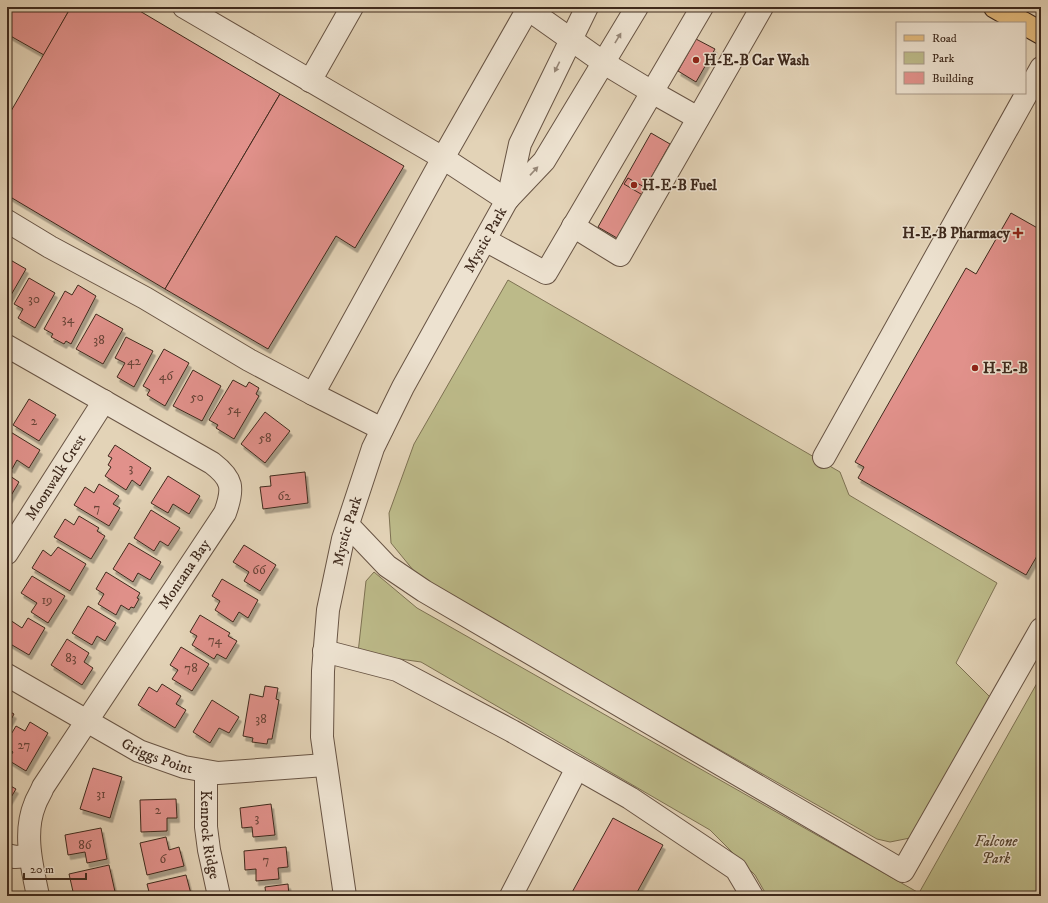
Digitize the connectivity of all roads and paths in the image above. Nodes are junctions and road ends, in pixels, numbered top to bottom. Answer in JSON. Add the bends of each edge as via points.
{"nodes":[{"id":1,"x":184,"y":7,"type":"edge"},
{"id":2,"x":352,"y":7,"type":"edge"},
{"id":3,"x":587,"y":7,"type":"edge"},
{"id":4,"x":637,"y":7,"type":"edge"},
{"id":5,"x":702,"y":7,"type":"edge"},
{"id":6,"x":762,"y":7,"type":"edge"},
{"id":7,"x":995,"y":7,"type":"edge"},
{"id":8,"x":528,"y":8,"type":"edge"},
{"id":9,"x":1022,"y":22,"type":"edge"},
{"id":10,"x":1026,"y":24,"type":"edge"},
{"id":11,"x":1041,"y":33,"type":"edge"},
{"id":12,"x":571,"y":38,"type":"junction"},
{"id":13,"x":604,"y":63,"type":"junction"},
{"id":14,"x":1041,"y":68,"type":"edge"},
{"id":15,"x":310,"y":81,"type":"junction"},
{"id":16,"x":652,"y":92,"type":"junction"},
{"id":17,"x":698,"y":118,"type":"junction"},
{"id":18,"x":443,"y":158,"type":"junction"},
{"id":19,"x":508,"y":200,"type":"junction"},
{"id":20,"x":7,"y":220,"type":"edge"},
{"id":21,"x":573,"y":226,"type":"junction"},
{"id":22,"x":485,"y":240,"type":"junction"},
{"id":23,"x":7,"y":346,"type":"edge"},
{"id":24,"x":313,"y":394,"type":"junction"},
{"id":25,"x":104,"y":401,"type":"junction"},
{"id":26,"x":382,"y":429,"type":"junction"},
{"id":27,"x":824,"y":457,"type":"dead end"},
{"id":28,"x":348,"y":525,"type":"junction"},
{"id":29,"x":7,"y":553,"type":"edge"},
{"id":30,"x":1041,"y":630,"type":"edge"},
{"id":31,"x":324,"y":650,"type":"junction"},
{"id":32,"x":7,"y":675,"type":"edge"},
{"id":33,"x":87,"y":721,"type":"junction"},
{"id":34,"x":325,"y":765,"type":"junction"},
{"id":35,"x":577,"y":768,"type":"junction"},
{"id":36,"x":206,"y":772,"type":"junction"},
{"id":37,"x":7,"y":855,"type":"edge"},
{"id":38,"x":30,"y":856,"type":"junction"},
{"id":39,"x":38,"y":896,"type":"edge"},
{"id":40,"x":219,"y":896,"type":"edge"},
{"id":41,"x":345,"y":896,"type":"edge"},
{"id":42,"x":511,"y":896,"type":"edge"},
{"id":43,"x":752,"y":896,"type":"edge"}],
"edges":[{"from":1,"to":15,"type":"street"},
{"from":2,"to":15,"type":"street"},
{"from":3,"to":12,"type":"street","name":"Mystic Park"},
{"from":13,"to":4,"type":"street","name":"Mystic Park","one_way":true},
{"from":5,"to":16,"type":"street"},
{"from":6,"to":17,"type":"street"},
{"from":7,"to":9,"type":"main road"},
{"from":8,"to":12,"type":"street"},
{"from":8,"to":18,"type":"street"},
{"from":10,"to":11,"type":"main road"},
{"from":12,"to":13,"type":"street"},
{"from":12,"to":19,"type":"street","name":"Mystic Park","one_way":true,"via":[[520,144]]},
{"from":13,"to":16,"type":"street"},
{"from":19,"to":13,"type":"street","name":"Mystic Park","one_way":true,"via":[[544,161]]},
{"from":14,"to":27,"type":"street"},
{"from":15,"to":18,"type":"street"},
{"from":16,"to":17,"type":"street"},
{"from":16,"to":21,"type":"street"},
{"from":17,"to":21,"type":"street","via":[[620,255]]},
{"from":18,"to":19,"type":"street"},
{"from":18,"to":24,"type":"street"},
{"from":19,"to":22,"type":"street","name":"Mystic Park"},
{"from":20,"to":24,"type":"street","via":[[50,247]]},
{"from":21,"to":22,"type":"street","via":[[546,273]]},
{"from":22,"to":26,"type":"street","name":"Mystic Park","via":[[403,386]]},
{"from":23,"to":25,"type":"street","name":"Montana Bay"},
{"from":24,"to":26,"type":"street"},
{"from":25,"to":29,"type":"street","name":"Moonwalk Crest"},
{"from":25,"to":33,"type":"street","name":"Montana Bay","via":[[221,470],[228,478],[230,500],[225,513]]},
{"from":26,"to":28,"type":"street","name":"Mystic Park","via":[[373,448]]},
{"from":28,"to":30,"type":"street","via":[[387,566],[424,591],[903,871]]},
{"from":28,"to":31,"type":"street","name":"Mystic Park","via":[[328,610]]},
{"from":31,"to":34,"type":"street","name":"Mystic Park","via":[[322,737]]},
{"from":31,"to":35,"type":"street","via":[[397,670]]},
{"from":32,"to":33,"type":"street","name":"Griggs Point"},
{"from":33,"to":36,"type":"street","name":"Griggs Point","via":[[139,751]]},
{"from":33,"to":38,"type":"street","name":"Montana Bay","via":[[34,805],[29,830]]},
{"from":34,"to":36,"type":"street","name":"Griggs Point"},
{"from":34,"to":41,"type":"street","name":"Mystic Park"},
{"from":35,"to":42,"type":"street"},
{"from":35,"to":43,"type":"street","via":[[630,798],[736,869]]},
{"from":36,"to":40,"type":"street","name":"Kenrock Ridge","via":[[206,827]]},
{"from":37,"to":38,"type":"street"},
{"from":38,"to":39,"type":"street","name":"Montana Bay"}]}
